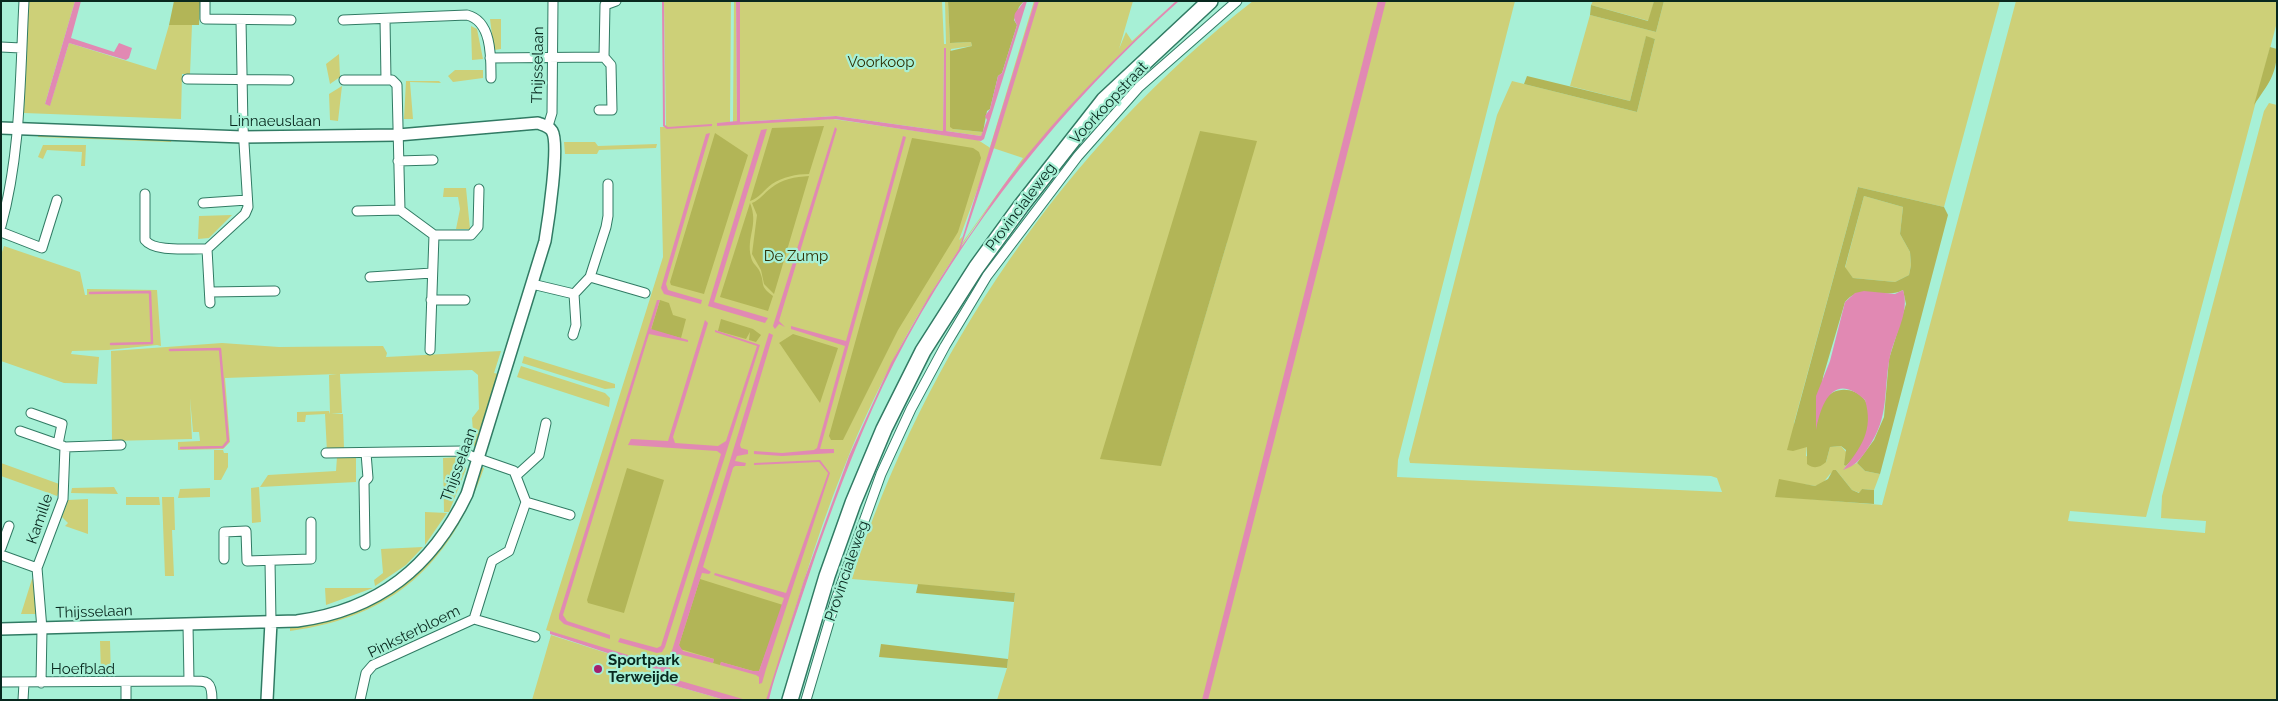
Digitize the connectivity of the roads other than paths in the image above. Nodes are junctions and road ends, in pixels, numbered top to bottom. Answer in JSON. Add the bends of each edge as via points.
{"nodes":[{"id":1,"x":24,"y":1,"type":"edge"},
{"id":2,"x":205,"y":1,"type":"edge"},
{"id":3,"x":553,"y":1,"type":"edge"},
{"id":4,"x":616,"y":1,"type":"edge"},
{"id":5,"x":1210,"y":1,"type":"edge"},
{"id":6,"x":1237,"y":1,"type":"edge"},
{"id":7,"x":603,"y":3,"type":"edge"},
{"id":8,"x":384,"y":19,"type":"junction"},
{"id":9,"x":241,"y":20,"type":"junction"},
{"id":10,"x":291,"y":20,"type":"dead end"},
{"id":11,"x":343,"y":20,"type":"dead end"},
{"id":12,"x":1,"y":47,"type":"edge"},
{"id":13,"x":21,"y":48,"type":"junction"},
{"id":14,"x":604,"y":57,"type":"junction"},
{"id":15,"x":490,"y":58,"type":"junction"},
{"id":16,"x":553,"y":58,"type":"junction"},
{"id":17,"x":242,"y":78,"type":"junction"},
{"id":18,"x":491,"y":78,"type":"dead end"},
{"id":19,"x":187,"y":79,"type":"dead end"},
{"id":20,"x":289,"y":80,"type":"dead end"},
{"id":21,"x":344,"y":80,"type":"dead end"},
{"id":22,"x":386,"y":80,"type":"junction"},
{"id":23,"x":599,"y":110,"type":"dead end"},
{"id":24,"x":548,"y":126,"type":"junction"},
{"id":25,"x":1,"y":128,"type":"edge"},
{"id":26,"x":17,"y":128,"type":"junction"},
{"id":27,"x":398,"y":135,"type":"junction"},
{"id":28,"x":243,"y":137,"type":"junction"},
{"id":29,"x":433,"y":160,"type":"dead end"},
{"id":30,"x":398,"y":161,"type":"junction"},
{"id":31,"x":608,"y":184,"type":"dead end"},
{"id":32,"x":479,"y":189,"type":"dead end"},
{"id":33,"x":145,"y":194,"type":"dead end"},
{"id":34,"x":5,"y":200,"type":"edge"},
{"id":35,"x":57,"y":200,"type":"dead end"},
{"id":36,"x":247,"y":200,"type":"junction"},
{"id":37,"x":203,"y":203,"type":"dead end"},
{"id":38,"x":400,"y":210,"type":"junction"},
{"id":39,"x":357,"y":211,"type":"dead end"},
{"id":40,"x":1,"y":226,"type":"edge"},
{"id":41,"x":1,"y":232,"type":"edge"},
{"id":42,"x":434,"y":236,"type":"junction"},
{"id":43,"x":207,"y":249,"type":"junction"},
{"id":44,"x":432,"y":273,"type":"junction"},
{"id":45,"x":370,"y":276,"type":"dead end"},
{"id":46,"x":590,"y":277,"type":"junction"},
{"id":47,"x":532,"y":284,"type":"junction"},
{"id":48,"x":275,"y":291,"type":"dead end"},
{"id":49,"x":210,"y":292,"type":"junction"},
{"id":50,"x":645,"y":293,"type":"dead end"},
{"id":51,"x":574,"y":294,"type":"junction"},
{"id":52,"x":431,"y":300,"type":"junction"},
{"id":53,"x":465,"y":300,"type":"dead end"},
{"id":54,"x":210,"y":303,"type":"dead end"},
{"id":55,"x":573,"y":335,"type":"dead end"},
{"id":56,"x":430,"y":350,"type":"dead end"},
{"id":57,"x":31,"y":413,"type":"dead end"},
{"id":58,"x":546,"y":423,"type":"dead end"},
{"id":59,"x":20,"y":431,"type":"dead end"},
{"id":60,"x":895,"y":444,"type":"joint"},
{"id":61,"x":62,"y":445,"type":"junction"},
{"id":62,"x":121,"y":445,"type":"dead end"},
{"id":63,"x":326,"y":453,"type":"dead end"},
{"id":64,"x":366,"y":453,"type":"junction"},
{"id":65,"x":479,"y":458,"type":"junction"},
{"id":66,"x":517,"y":475,"type":"junction"},
{"id":67,"x":526,"y":502,"type":"junction"},
{"id":68,"x":570,"y":515,"type":"dead end"},
{"id":69,"x":311,"y":522,"type":"dead end"},
{"id":70,"x":9,"y":526,"type":"dead end"},
{"id":71,"x":365,"y":545,"type":"dead end"},
{"id":72,"x":1,"y":548,"type":"edge"},
{"id":73,"x":1,"y":555,"type":"edge"},
{"id":74,"x":224,"y":559,"type":"dead end"},
{"id":75,"x":270,"y":561,"type":"junction"},
{"id":76,"x":37,"y":568,"type":"junction"},
{"id":77,"x":474,"y":620,"type":"junction"},
{"id":78,"x":271,"y":622,"type":"junction"},
{"id":79,"x":188,"y":624,"type":"junction"},
{"id":80,"x":1,"y":629,"type":"edge"},
{"id":81,"x":42,"y":629,"type":"junction"},
{"id":82,"x":535,"y":637,"type":"dead end"},
{"id":83,"x":189,"y":681,"type":"junction"},
{"id":84,"x":1,"y":682,"type":"edge"},
{"id":85,"x":126,"y":682,"type":"junction"},
{"id":86,"x":24,"y":683,"type":"junction"},
{"id":87,"x":41,"y":683,"type":"junction"},
{"id":88,"x":23,"y":700,"type":"edge"},
{"id":89,"x":126,"y":700,"type":"edge"},
{"id":90,"x":212,"y":700,"type":"edge"},
{"id":91,"x":267,"y":700,"type":"edge"},
{"id":92,"x":360,"y":700,"type":"edge"},
{"id":93,"x":790,"y":700,"type":"edge"},
{"id":94,"x":806,"y":700,"type":"edge"}],
"edges":[{"from":1,"to":13,"type":"street"},
{"from":2,"to":9,"type":"street","via":[[205,19]]},
{"from":3,"to":16,"type":"street","name":"Thijsselaan"},
{"from":4,"to":7,"type":"street"},
{"from":5,"to":93,"type":"highway","name":"Provincialeweg","via":[[1104,100],[976,268],[923,351],[876,446],[827,576]]},
{"from":6,"to":60,"type":"street","name":"Voorkoopstraat","via":[[1139,86],[1078,156],[987,276],[945,346]]},
{"from":7,"to":14,"type":"street"},
{"from":8,"to":11,"type":"street"},
{"from":8,"to":15,"type":"street","via":[[475,17],[482,23]]},
{"from":8,"to":22,"type":"street"},
{"from":9,"to":10,"type":"street"},
{"from":9,"to":17,"type":"street"},
{"from":12,"to":13,"type":"street"},
{"from":13,"to":26,"type":"street"},
{"from":14,"to":16,"type":"street"},
{"from":14,"to":23,"type":"street","via":[[612,65],[612,110]]},
{"from":15,"to":16,"type":"street"},
{"from":15,"to":18,"type":"street"},
{"from":16,"to":24,"type":"street","name":"Thijsselaan","via":[[552,113]]},
{"from":17,"to":19,"type":"street"},
{"from":17,"to":20,"type":"street"},
{"from":17,"to":28,"type":"street"},
{"from":21,"to":22,"type":"street"},
{"from":22,"to":27,"type":"street","via":[[397,85]]},
{"from":24,"to":27,"type":"street","name":"Linnaeuslaan","via":[[538,124]]},
{"from":24,"to":47,"type":"street","name":"Thijsselaan","via":[[553,133],[554,169],[550,212]]},
{"from":25,"to":26,"type":"street","name":"Linnaeuslaan"},
{"from":26,"to":28,"type":"street","name":"Linnaeuslaan"},
{"from":26,"to":34,"type":"street"},
{"from":27,"to":28,"type":"street","name":"Linnaeuslaan"},
{"from":27,"to":30,"type":"street"},
{"from":28,"to":36,"type":"street"},
{"from":29,"to":30,"type":"street"},
{"from":30,"to":38,"type":"street"},
{"from":31,"to":46,"type":"street","via":[[608,216]]},
{"from":32,"to":42,"type":"street","via":[[478,228],[470,235]]},
{"from":33,"to":43,"type":"street","via":[[145,240],[149,245]]},
{"from":34,"to":40,"type":"street"},
{"from":35,"to":41,"type":"street","via":[[42,248]]},
{"from":36,"to":37,"type":"street"},
{"from":36,"to":43,"type":"street","via":[[245,214]]},
{"from":38,"to":39,"type":"street"},
{"from":38,"to":42,"type":"street"},
{"from":42,"to":44,"type":"street"},
{"from":43,"to":49,"type":"street"},
{"from":44,"to":45,"type":"street"},
{"from":44,"to":52,"type":"street"},
{"from":46,"to":50,"type":"street"},
{"from":46,"to":51,"type":"street"},
{"from":47,"to":51,"type":"street"},
{"from":47,"to":65,"type":"street","name":"Thijsselaan"},
{"from":48,"to":49,"type":"street"},
{"from":49,"to":54,"type":"street"},
{"from":51,"to":55,"type":"street","via":[[576,325]]},
{"from":52,"to":53,"type":"street"},
{"from":52,"to":56,"type":"street"},
{"from":57,"to":61,"type":"street","name":"Kamille","via":[[62,424]]},
{"from":58,"to":66,"type":"street","via":[[539,455]]},
{"from":59,"to":61,"type":"street"},
{"from":60,"to":94,"type":"street","name":"Provincialeweg","via":[[881,474],[836,602]]},
{"from":61,"to":62,"type":"street"},
{"from":61,"to":76,"type":"street","name":"Kamille","via":[[63,499]]},
{"from":63,"to":64,"type":"street"},
{"from":64,"to":65,"type":"street","via":[[463,451]]},
{"from":64,"to":71,"type":"street"},
{"from":65,"to":66,"type":"street","via":[[510,468]]},
{"from":65,"to":78,"type":"street","name":"Thijsselaan","via":[[467,494],[448,530],[421,564],[361,604],[317,618]]},
{"from":66,"to":67,"type":"street"},
{"from":67,"to":68,"type":"street"},
{"from":67,"to":77,"type":"street","name":"Pinksterbloem","via":[[509,551],[492,561]]},
{"from":69,"to":75,"type":"street","via":[[311,559]]},
{"from":70,"to":72,"type":"street","name":"Kamille"},
{"from":73,"to":76,"type":"street","name":"Kamille"},
{"from":74,"to":75,"type":"street","via":[[224,532],[246,531],[246,561]]},
{"from":75,"to":78,"type":"street"},
{"from":76,"to":81,"type":"street","name":"Kamille"},
{"from":77,"to":82,"type":"street","name":"Pinksterbloem"},
{"from":77,"to":92,"type":"street","name":"Pinksterbloem","via":[[374,665],[366,673]]},
{"from":78,"to":79,"type":"street","name":"Thijsselaan"},
{"from":78,"to":91,"type":"street"},
{"from":79,"to":81,"type":"street","name":"Thijsselaan"},
{"from":79,"to":83,"type":"street"},
{"from":80,"to":81,"type":"street","name":"Thijsselaan"},
{"from":81,"to":87,"type":"street","name":"Hoefblad"},
{"from":83,"to":85,"type":"street","name":"Hoefblad"},
{"from":83,"to":90,"type":"street","name":"Hoefblad","via":[[209,683]]},
{"from":84,"to":86,"type":"street","name":"Hoefblad"},
{"from":85,"to":87,"type":"street","name":"Hoefblad"},
{"from":85,"to":89,"type":"street","name":"Hoefblad"},
{"from":86,"to":87,"type":"street","name":"Hoefblad"},
{"from":86,"to":88,"type":"street"}]}
